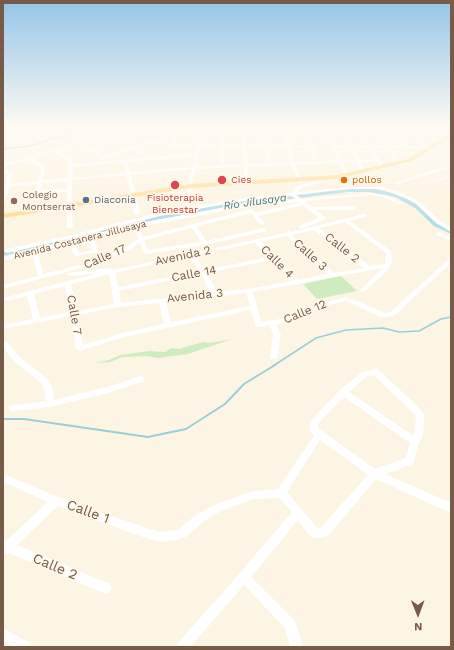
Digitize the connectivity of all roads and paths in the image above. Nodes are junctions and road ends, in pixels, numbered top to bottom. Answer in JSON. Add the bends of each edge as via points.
{"nodes":[{"id":1,"x":27,"y":158,"type":"edge"},
{"id":2,"x":28,"y":158,"type":"edge"},
{"id":3,"x":66,"y":158,"type":"edge"},
{"id":4,"x":99,"y":158,"type":"edge"},
{"id":5,"x":108,"y":158,"type":"edge"},
{"id":6,"x":158,"y":158,"type":"edge"},
{"id":7,"x":197,"y":158,"type":"edge"},
{"id":8,"x":222,"y":158,"type":"edge"},
{"id":9,"x":245,"y":158,"type":"edge"},
{"id":10,"x":291,"y":158,"type":"edge"},
{"id":11,"x":396,"y":158,"type":"edge"},
{"id":12,"x":417,"y":158,"type":"edge"},
{"id":13,"x":359,"y":160,"type":"junction"},
{"id":14,"x":377,"y":160,"type":"joint"},
{"id":15,"x":101,"y":161,"type":"junction"},
{"id":16,"x":340,"y":161,"type":"junction"},
{"id":17,"x":125,"y":162,"type":"junction"},
{"id":18,"x":222,"y":162,"type":"dead end"},
{"id":19,"x":293,"y":164,"type":"junction"},
{"id":20,"x":400,"y":164,"type":"junction"},
{"id":21,"x":3,"y":165,"type":"edge"},
{"id":22,"x":69,"y":166,"type":"junction"},
{"id":23,"x":245,"y":166,"type":"junction"},
{"id":24,"x":451,"y":166,"type":"edge"},
{"id":25,"x":195,"y":168,"type":"junction"},
{"id":26,"x":384,"y":168,"type":"junction"},
{"id":27,"x":3,"y":170,"type":"edge"},
{"id":28,"x":365,"y":172,"type":"junction"},
{"id":29,"x":129,"y":174,"type":"junction"},
{"id":30,"x":348,"y":176,"type":"junction"},
{"id":31,"x":451,"y":176,"type":"edge"},
{"id":32,"x":70,"y":180,"type":"junction"},
{"id":33,"x":321,"y":180,"type":"junction"},
{"id":34,"x":301,"y":181,"type":"junction"},
{"id":35,"x":39,"y":182,"type":"junction"},
{"id":36,"x":395,"y":182,"type":"dead end"},
{"id":37,"x":431,"y":182,"type":"dead end"},
{"id":38,"x":247,"y":183,"type":"junction"},
{"id":39,"x":7,"y":185,"type":"junction"},
{"id":40,"x":190,"y":187,"type":"junction"},
{"id":41,"x":70,"y":190,"type":"junction"},
{"id":42,"x":134,"y":196,"type":"junction"},
{"id":43,"x":297,"y":198,"type":"junction"},
{"id":44,"x":3,"y":201,"type":"edge"},
{"id":45,"x":400,"y":203,"type":"dead end"},
{"id":46,"x":246,"y":205,"type":"junction"},
{"id":47,"x":69,"y":207,"type":"junction"},
{"id":48,"x":312,"y":208,"type":"junction"},
{"id":49,"x":353,"y":208,"type":"dead end"},
{"id":50,"x":187,"y":210,"type":"junction"},
{"id":51,"x":137,"y":213,"type":"dead end"},
{"id":52,"x":253,"y":213,"type":"junction"},
{"id":53,"x":364,"y":216,"type":"dead end"},
{"id":54,"x":3,"y":217,"type":"edge"},
{"id":55,"x":345,"y":220,"type":"junction"},
{"id":56,"x":262,"y":223,"type":"dead end"},
{"id":57,"x":136,"y":226,"type":"junction"},
{"id":58,"x":194,"y":226,"type":"junction"},
{"id":59,"x":70,"y":227,"type":"dead end"},
{"id":60,"x":315,"y":228,"type":"junction"},
{"id":61,"x":264,"y":230,"type":"dead end"},
{"id":62,"x":451,"y":230,"type":"edge"},
{"id":63,"x":288,"y":234,"type":"junction"},
{"id":64,"x":440,"y":234,"type":"dead end"},
{"id":65,"x":90,"y":237,"type":"junction"},
{"id":66,"x":141,"y":239,"type":"junction"},
{"id":67,"x":451,"y":239,"type":"edge"},
{"id":68,"x":256,"y":240,"type":"junction"},
{"id":69,"x":71,"y":242,"type":"junction"},
{"id":70,"x":205,"y":243,"type":"junction"},
{"id":71,"x":7,"y":251,"type":"dead end"},
{"id":72,"x":35,"y":252,"type":"junction"},
{"id":73,"x":191,"y":254,"type":"junction"},
{"id":74,"x":274,"y":258,"type":"junction"},
{"id":75,"x":3,"y":259,"type":"edge"},
{"id":76,"x":450,"y":263,"type":"edge"},
{"id":77,"x":386,"y":265,"type":"junction"},
{"id":78,"x":368,"y":268,"type":"junction"},
{"id":79,"x":115,"y":271,"type":"junction"},
{"id":80,"x":204,"y":273,"type":"junction"},
{"id":81,"x":333,"y":276,"type":"junction"},
{"id":82,"x":41,"y":277,"type":"junction"},
{"id":83,"x":68,"y":283,"type":"junction"},
{"id":84,"x":298,"y":283,"type":"junction"},
{"id":85,"x":3,"y":287,"type":"edge"},
{"id":86,"x":116,"y":290,"type":"junction"},
{"id":87,"x":363,"y":290,"type":"dead end"},
{"id":88,"x":249,"y":291,"type":"junction"},
{"id":89,"x":30,"y":293,"type":"junction"},
{"id":90,"x":214,"y":294,"type":"junction"},
{"id":91,"x":3,"y":300,"type":"edge"},
{"id":92,"x":162,"y":300,"type":"junction"},
{"id":93,"x":118,"y":305,"type":"junction"},
{"id":94,"x":253,"y":307,"type":"junction"},
{"id":95,"x":74,"y":313,"type":"junction"},
{"id":96,"x":37,"y":321,"type":"junction"},
{"id":97,"x":272,"y":323,"type":"junction"},
{"id":98,"x":168,"y":325,"type":"junction"},
{"id":99,"x":3,"y":328,"type":"edge"},
{"id":100,"x":3,"y":343,"type":"edge"},
{"id":101,"x":274,"y":356,"type":"dead end"},
{"id":102,"x":141,"y":379,"type":"dead end"},
{"id":103,"x":343,"y":392,"type":"junction"},
{"id":104,"x":50,"y":404,"type":"junction"},
{"id":105,"x":13,"y":408,"type":"dead end"},
{"id":106,"x":319,"y":434,"type":"junction"},
{"id":107,"x":415,"y":442,"type":"junction"},
{"id":108,"x":374,"y":474,"type":"junction"},
{"id":109,"x":3,"y":478,"type":"edge"},
{"id":110,"x":281,"y":493,"type":"junction"},
{"id":111,"x":56,"y":501,"type":"junction"},
{"id":112,"x":451,"y":508,"type":"edge"},
{"id":113,"x":298,"y":512,"type":"junction"},
{"id":114,"x":4,"y":547,"type":"edge"},
{"id":115,"x":244,"y":576,"type":"junction"},
{"id":116,"x":106,"y":588,"type":"dead end"},
{"id":117,"x":3,"y":634,"type":"edge"},
{"id":118,"x":26,"y":647,"type":"edge"},
{"id":119,"x":182,"y":647,"type":"edge"},
{"id":120,"x":296,"y":647,"type":"edge"}],
"edges":[{"from":1,"to":21,"type":"street"},
{"from":2,"to":35,"type":"street","via":[[43,169]]},
{"from":3,"to":22,"type":"street","via":[[71,162]]},
{"from":4,"to":15,"type":"street"},
{"from":5,"to":15,"type":"street"},
{"from":6,"to":17,"type":"street"},
{"from":7,"to":25,"type":"street"},
{"from":8,"to":18,"type":"street"},
{"from":9,"to":23,"type":"street"},
{"from":10,"to":19,"type":"street"},
{"from":11,"to":20,"type":"street"},
{"from":12,"to":20,"type":"main road","via":[[413,162]]},
{"from":13,"to":14,"type":"street"},
{"from":13,"to":16,"type":"street"},
{"from":13,"to":28,"type":"street"},
{"from":14,"to":26,"type":"street"},
{"from":15,"to":17,"type":"street"},
{"from":15,"to":22,"type":"street"},
{"from":16,"to":19,"type":"street"},
{"from":16,"to":30,"type":"street"},
{"from":17,"to":29,"type":"street"},
{"from":19,"to":23,"type":"street"},
{"from":19,"to":34,"type":"street"},
{"from":20,"to":26,"type":"main road"},
{"from":22,"to":32,"type":"street"},
{"from":23,"to":25,"type":"street"},
{"from":23,"to":38,"type":"street"},
{"from":24,"to":36,"type":"street"},
{"from":25,"to":29,"type":"street"},
{"from":25,"to":40,"type":"street"},
{"from":26,"to":28,"type":"main road"},
{"from":27,"to":39,"type":"street","via":[[10,174]]},
{"from":28,"to":30,"type":"main road"},
{"from":29,"to":32,"type":"street"},
{"from":29,"to":42,"type":"street"},
{"from":30,"to":33,"type":"main road"},
{"from":31,"to":37,"type":"street"},
{"from":32,"to":35,"type":"street"},
{"from":32,"to":41,"type":"street"},
{"from":33,"to":34,"type":"main road"},
{"from":33,"to":43,"type":"street","via":[[301,186]]},
{"from":34,"to":38,"type":"main road"},
{"from":35,"to":39,"type":"street"},
{"from":35,"to":41,"type":"street","via":[[39,192]]},
{"from":38,"to":40,"type":"main road"},
{"from":39,"to":44,"type":"street"},
{"from":40,"to":42,"type":"main road"},
{"from":40,"to":50,"type":"street"},
{"from":41,"to":47,"type":"street"},
{"from":42,"to":47,"type":"main road"},
{"from":42,"to":51,"type":"street"},
{"from":43,"to":45,"type":"street","via":[[370,194],[384,196]]},
{"from":43,"to":46,"type":"street","name":"Avenida Costanera Jillusaya"},
{"from":43,"to":48,"type":"street"},
{"from":43,"to":50,"type":"street","via":[[247,199]]},
{"from":43,"to":52,"type":"street","name":"Calle 17"},
{"from":43,"to":62,"type":"street","via":[[355,188],[387,190],[418,203],[438,222]]},
{"from":46,"to":52,"type":"street"},
{"from":46,"to":57,"type":"street","name":"Avenida Costanera Jillusaya"},
{"from":47,"to":54,"type":"main road"},
{"from":47,"to":59,"type":"street"},
{"from":48,"to":49,"type":"street"},
{"from":48,"to":63,"type":"street","name":"Calle 2","via":[[322,216],[322,219]]},
{"from":50,"to":71,"type":"street","via":[[160,214]]},
{"from":52,"to":56,"type":"street"},
{"from":52,"to":58,"type":"street","name":"Calle 17"},
{"from":53,"to":55,"type":"street","name":"Avenida 2"},
{"from":55,"to":60,"type":"street","name":"Avenida 2"},
{"from":55,"to":77,"type":"street","via":[[389,252],[389,262]]},
{"from":57,"to":65,"type":"street","name":"Avenida Costanera Jillusaya"},
{"from":57,"to":66,"type":"street"},
{"from":58,"to":66,"type":"street","name":"Calle 17"},
{"from":58,"to":70,"type":"street"},
{"from":60,"to":63,"type":"street","name":"Avenida 2"},
{"from":60,"to":78,"type":"street","name":"Calle 2"},
{"from":61,"to":70,"type":"street"},
{"from":63,"to":68,"type":"street","name":"Avenida 2"},
{"from":63,"to":81,"type":"street","name":"Calle 3"},
{"from":64,"to":67,"type":"street"},
{"from":65,"to":69,"type":"street","name":"Avenida Costanera Jillusaya"},
{"from":65,"to":69,"type":"street","via":[[96,251],[78,255]]},
{"from":66,"to":70,"type":"street","via":[[146,252]]},
{"from":66,"to":82,"type":"street","name":"Calle 17","via":[[127,249],[90,264]]},
{"from":68,"to":73,"type":"street","name":"Avenida 2"},
{"from":68,"to":74,"type":"street","name":"Calle 4"},
{"from":69,"to":72,"type":"street","name":"Avenida Costanera Jillusaya"},
{"from":72,"to":75,"type":"street","name":"Avenida Costanera Jillusaya"},
{"from":72,"to":82,"type":"street"},
{"from":73,"to":79,"type":"street","name":"Avenida 2"},
{"from":73,"to":80,"type":"street"},
{"from":74,"to":80,"type":"street","name":"Calle 14"},
{"from":74,"to":84,"type":"street","name":"Calle 4"},
{"from":76,"to":97,"type":"street","name":"Calle 12","via":[[392,314],[383,315],[346,299],[319,305],[289,320]]},
{"from":77,"to":78,"type":"street","name":"Avenida 3"},
{"from":77,"to":87,"type":"street","via":[[385,270]]},
{"from":78,"to":81,"type":"street","name":"Avenida 3"},
{"from":79,"to":82,"type":"street"},
{"from":79,"to":83,"type":"street","name":"Avenida 2"},
{"from":79,"to":86,"type":"street"},
{"from":80,"to":86,"type":"street","name":"Calle 14"},
{"from":80,"to":90,"type":"street"},
{"from":81,"to":84,"type":"street","name":"Avenida 3"},
{"from":82,"to":85,"type":"street","name":"Calle 17"},
{"from":83,"to":89,"type":"street","name":"Avenida 2"},
{"from":83,"to":95,"type":"street","name":"Calle 7"},
{"from":84,"to":88,"type":"street","name":"Avenida 3"},
{"from":86,"to":93,"type":"street"},
{"from":88,"to":90,"type":"street","name":"Avenida 3"},
{"from":88,"to":94,"type":"street"},
{"from":89,"to":91,"type":"street","name":"Avenida 2"},
{"from":89,"to":96,"type":"street"},
{"from":90,"to":92,"type":"street","name":"Avenida 3"},
{"from":92,"to":93,"type":"street","name":"Avenida 3"},
{"from":92,"to":98,"type":"street"},
{"from":93,"to":95,"type":"street","name":"Avenida 3"},
{"from":94,"to":97,"type":"street","name":"Calle 12","via":[[258,325]]},
{"from":94,"to":98,"type":"street"},
{"from":95,"to":96,"type":"street","name":"Avenida 3"},
{"from":95,"to":98,"type":"street","name":"Calle 7","via":[[80,348]]},
{"from":96,"to":99,"type":"street","name":"Avenida 3"},
{"from":97,"to":101,"type":"street","via":[[277,335]]},
{"from":100,"to":104,"type":"street","via":[[18,360],[43,380],[48,387]]},
{"from":102,"to":104,"type":"street"},
{"from":103,"to":106,"type":"street","via":[[314,424],[314,430]]},
{"from":103,"to":107,"type":"street"},
{"from":103,"to":107,"type":"street","via":[[364,374],[376,372],[418,412],[419,435]]},
{"from":104,"to":105,"type":"street"},
{"from":106,"to":108,"type":"street"},
{"from":106,"to":110,"type":"street"},
{"from":107,"to":108,"type":"street","via":[[410,461]]},
{"from":108,"to":112,"type":"street"},
{"from":108,"to":113,"type":"street","via":[[324,532],[313,531]]},
{"from":109,"to":111,"type":"street","name":"Calle 1"},
{"from":110,"to":111,"type":"street","name":"Calle 1","via":[[253,495],[216,509],[176,535],[161,537]]},
{"from":110,"to":113,"type":"street"},
{"from":111,"to":114,"type":"street"},
{"from":113,"to":115,"type":"street"},
{"from":114,"to":116,"type":"street","name":"Calle 2"},
{"from":115,"to":119,"type":"street"},
{"from":115,"to":120,"type":"street","via":[[290,624]]},
{"from":117,"to":118,"type":"street"}]}
